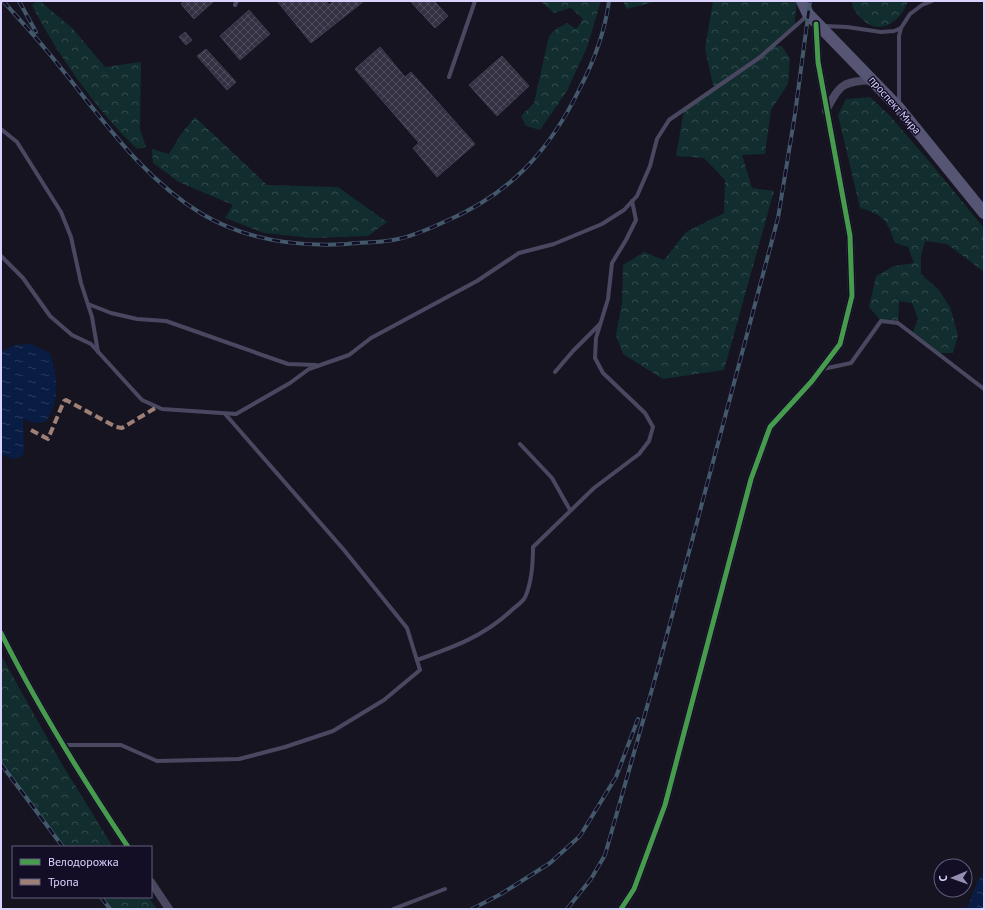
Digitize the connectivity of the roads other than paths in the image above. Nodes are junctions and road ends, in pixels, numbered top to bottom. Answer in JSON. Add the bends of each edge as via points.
{"nodes":[{"id":1,"x":475,"y":1,"type":"edge"},
{"id":2,"x":802,"y":1,"type":"edge"},
{"id":3,"x":932,"y":1,"type":"edge"},
{"id":4,"x":808,"y":14,"type":"junction"},
{"id":5,"x":816,"y":24,"type":"junction"},
{"id":6,"x":901,"y":28,"type":"junction"},
{"id":7,"x":449,"y":77,"type":"dead end"},
{"id":8,"x":873,"y":80,"type":"junction"},
{"id":9,"x":899,"y":108,"type":"junction"},
{"id":10,"x":826,"y":111,"type":"junction"},
{"id":11,"x":1,"y":129,"type":"edge"},
{"id":12,"x":632,"y":201,"type":"junction"},
{"id":13,"x":984,"y":213,"type":"edge"},
{"id":14,"x":1,"y":256,"type":"edge"},
{"id":15,"x":88,"y":304,"type":"junction"},
{"id":16,"x":600,"y":324,"type":"junction"},
{"id":17,"x":98,"y":352,"type":"junction"},
{"id":18,"x":319,"y":365,"type":"junction"},
{"id":19,"x":820,"y":369,"type":"junction"},
{"id":20,"x":555,"y":372,"type":"dead end"},
{"id":21,"x":984,"y":389,"type":"edge"},
{"id":22,"x":226,"y":414,"type":"junction"},
{"id":23,"x":520,"y":444,"type":"dead end"},
{"id":24,"x":570,"y":510,"type":"junction"},
{"id":25,"x":1,"y":633,"type":"edge"},
{"id":26,"x":417,"y":660,"type":"junction"},
{"id":27,"x":63,"y":745,"type":"junction"},
{"id":28,"x":127,"y":846,"type":"edge"},
{"id":29,"x":152,"y":884,"type":"edge"},
{"id":30,"x":445,"y":889,"type":"dead end"},
{"id":31,"x":169,"y":909,"type":"edge"},
{"id":32,"x":393,"y":909,"type":"edge"},
{"id":33,"x":621,"y":909,"type":"edge"}],
"edges":[{"from":1,"to":7,"type":"lane"},
{"from":2,"to":4,"type":"main road","name":"проспект Мира"},
{"from":3,"to":6,"type":"lane","via":[[910,14]]},
{"from":4,"to":5,"type":"main road","name":"проспект Мира"},
{"from":4,"to":12,"type":"lane","via":[[759,58],[669,120],[656,140],[650,166],[637,196]]},
{"from":5,"to":6,"type":"lane","via":[[882,32]]},
{"from":5,"to":8,"type":"main road","name":"проспект Мира"},
{"from":5,"to":10,"type":"street","via":[[818,62]]},
{"from":6,"to":9,"type":"lane"},
{"from":8,"to":9,"type":"main road","name":"проспект Мира"},
{"from":8,"to":10,"type":"street","via":[[852,82],[836,90]]},
{"from":9,"to":13,"type":"main road","name":"проспект Мира"},
{"from":10,"to":19,"type":"street","via":[[850,236],[852,296],[840,344]]},
{"from":11,"to":15,"type":"lane","via":[[17,142],[61,212],[71,236]]},
{"from":12,"to":16,"type":"lane","via":[[636,220],[612,263],[608,299]]},
{"from":12,"to":18,"type":"lane","via":[[624,210],[602,224],[554,244],[519,253],[477,281],[371,338],[349,355]]},
{"from":14,"to":17,"type":"lane","via":[[23,278],[50,316]]},
{"from":15,"to":17,"type":"lane"},
{"from":15,"to":18,"type":"lane","via":[[118,315],[166,321],[288,364]]},
{"from":16,"to":20,"type":"lane"},
{"from":16,"to":24,"type":"lane","via":[[596,338],[596,358],[602,373],[645,413],[654,427],[649,442],[639,454]]},
{"from":17,"to":22,"type":"lane","via":[[142,400],[162,409]]},
{"from":18,"to":22,"type":"lane","via":[[309,368],[290,383],[236,414]]},
{"from":19,"to":21,"type":"lane","via":[[851,363],[881,321],[898,323]]},
{"from":19,"to":33,"type":"street","via":[[770,427],[751,479],[665,805],[634,889]]},
{"from":22,"to":26,"type":"lane","via":[[344,550],[407,628]]},
{"from":23,"to":24,"type":"lane","via":[[552,478]]},
{"from":24,"to":26,"type":"lane","via":[[533,547],[533,568],[526,597],[485,632]]},
{"from":25,"to":27,"type":"street"},
{"from":26,"to":27,"type":"lane","via":[[420,670],[384,700],[333,731],[239,760],[157,761],[121,745]]},
{"from":27,"to":28,"type":"street","via":[[82,779]]},
{"from":29,"to":31,"type":"street"},
{"from":30,"to":32,"type":"lane"}]}
